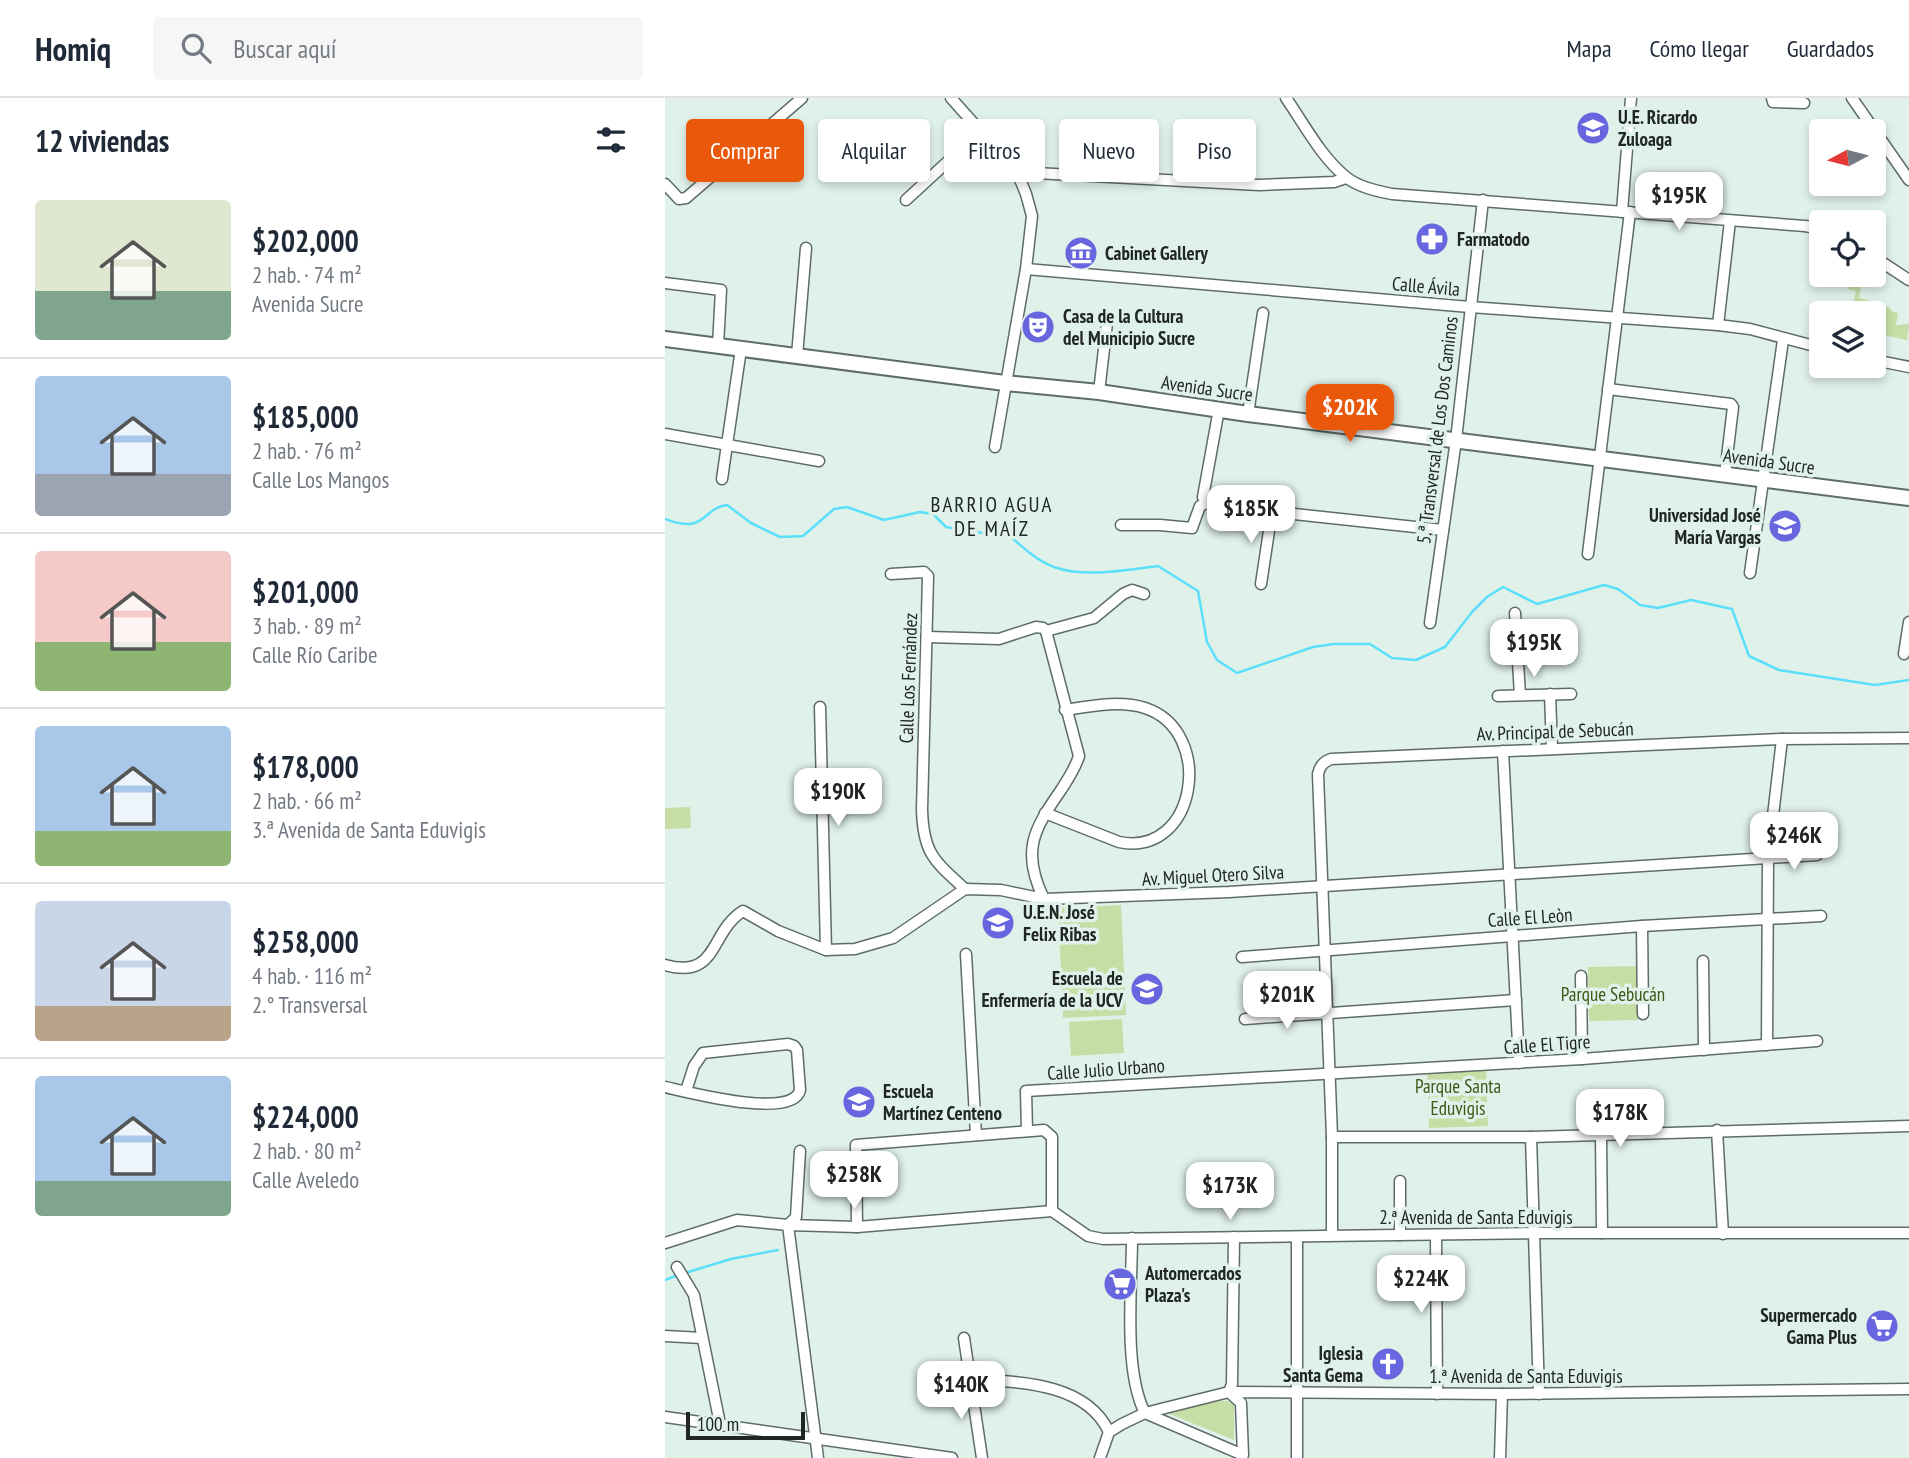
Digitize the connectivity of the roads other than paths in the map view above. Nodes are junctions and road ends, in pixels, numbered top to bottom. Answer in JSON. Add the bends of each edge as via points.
{"nodes":[{"id":1,"x":802,"y":98,"type":"edge"},
{"id":2,"x":951,"y":98,"type":"edge"},
{"id":3,"x":1286,"y":98,"type":"edge"},
{"id":4,"x":1631,"y":98,"type":"edge"},
{"id":5,"x":1772,"y":98,"type":"edge"},
{"id":6,"x":1852,"y":98,"type":"edge"},
{"id":7,"x":1804,"y":103,"type":"dead end"},
{"id":8,"x":970,"y":119,"type":"edge"},
{"id":9,"x":944,"y":165,"type":"edge"},
{"id":10,"x":1045,"y":174,"type":"edge"},
{"id":11,"x":1346,"y":178,"type":"junction"},
{"id":12,"x":1909,"y":180,"type":"edge"},
{"id":13,"x":1021,"y":182,"type":"edge"},
{"id":14,"x":665,"y":184,"type":"edge"},
{"id":15,"x":906,"y":200,"type":"dead end"},
{"id":16,"x":1483,"y":200,"type":"junction"},
{"id":17,"x":1626,"y":212,"type":"junction"},
{"id":18,"x":1730,"y":221,"type":"junction"},
{"id":19,"x":1809,"y":227,"type":"edge"},
{"id":20,"x":806,"y":248,"type":"dead end"},
{"id":21,"x":1886,"y":265,"type":"edge"},
{"id":22,"x":1026,"y":269,"type":"junction"},
{"id":23,"x":1909,"y":279,"type":"edge"},
{"id":24,"x":665,"y":283,"type":"edge"},
{"id":25,"x":1470,"y":307,"type":"junction"},
{"id":26,"x":1263,"y":313,"type":"dead end"},
{"id":27,"x":1618,"y":317,"type":"junction"},
{"id":28,"x":1107,"y":323,"type":"dead end"},
{"id":29,"x":1718,"y":325,"type":"junction"},
{"id":30,"x":665,"y":339,"type":"edge"},
{"id":31,"x":1783,"y":340,"type":"junction"},
{"id":32,"x":1809,"y":345,"type":"edge"},
{"id":33,"x":718,"y":346,"type":"junction"},
{"id":34,"x":741,"y":349,"type":"junction"},
{"id":35,"x":796,"y":356,"type":"junction"},
{"id":36,"x":1886,"y":362,"type":"edge"},
{"id":37,"x":1909,"y":367,"type":"edge"},
{"id":38,"x":1005,"y":383,"type":"junction"},
{"id":39,"x":1608,"y":389,"type":"junction"},
{"id":40,"x":1099,"y":392,"type":"junction"},
{"id":41,"x":1219,"y":409,"type":"junction"},
{"id":42,"x":1248,"y":414,"type":"junction"},
{"id":43,"x":665,"y":434,"type":"edge"},
{"id":44,"x":1456,"y":440,"type":"junction"},
{"id":45,"x":726,"y":445,"type":"junction"},
{"id":46,"x":995,"y":447,"type":"dead end"},
{"id":47,"x":1599,"y":458,"type":"junction"},
{"id":48,"x":819,"y":461,"type":"dead end"},
{"id":49,"x":1725,"y":474,"type":"junction"},
{"id":50,"x":722,"y":479,"type":"dead end"},
{"id":51,"x":1763,"y":481,"type":"junction"},
{"id":52,"x":1909,"y":498,"type":"edge"},
{"id":53,"x":1206,"y":503,"type":"junction"},
{"id":54,"x":1272,"y":511,"type":"junction"},
{"id":55,"x":1121,"y":525,"type":"dead end"},
{"id":56,"x":1443,"y":530,"type":"junction"},
{"id":57,"x":1588,"y":554,"type":"dead end"},
{"id":58,"x":891,"y":573,"type":"dead end"},
{"id":59,"x":1750,"y":573,"type":"dead end"},
{"id":60,"x":1261,"y":583,"type":"dead end"},
{"id":61,"x":1144,"y":594,"type":"dead end"},
{"id":62,"x":1515,"y":613,"type":"dead end"},
{"id":63,"x":1909,"y":622,"type":"edge"},
{"id":64,"x":1430,"y":623,"type":"dead end"},
{"id":65,"x":1046,"y":631,"type":"junction"},
{"id":66,"x":1569,"y":634,"type":"dead end"},
{"id":67,"x":927,"y":636,"type":"junction"},
{"id":68,"x":1517,"y":643,"type":"junction"},
{"id":69,"x":1904,"y":654,"type":"dead end"},
{"id":70,"x":1550,"y":694,"type":"junction"},
{"id":71,"x":1571,"y":694,"type":"dead end"},
{"id":72,"x":1520,"y":695,"type":"junction"},
{"id":73,"x":1498,"y":696,"type":"dead end"},
{"id":74,"x":820,"y":706,"type":"dead end"},
{"id":75,"x":1065,"y":710,"type":"junction"},
{"id":76,"x":1909,"y":738,"type":"edge"},
{"id":77,"x":1782,"y":740,"type":"junction"},
{"id":78,"x":1552,"y":749,"type":"junction"},
{"id":79,"x":1503,"y":751,"type":"junction"},
{"id":80,"x":1045,"y":813,"type":"junction"},
{"id":81,"x":1817,"y":855,"type":"dead end"},
{"id":82,"x":1768,"y":858,"type":"junction"},
{"id":83,"x":1511,"y":873,"type":"junction"},
{"id":84,"x":1322,"y":887,"type":"junction"},
{"id":85,"x":965,"y":889,"type":"junction"},
{"id":86,"x":1044,"y":899,"type":"junction"},
{"id":87,"x":1821,"y":916,"type":"dead end"},
{"id":88,"x":1768,"y":919,"type":"junction"},
{"id":89,"x":1642,"y":926,"type":"junction"},
{"id":90,"x":1514,"y":936,"type":"junction"},
{"id":91,"x":826,"y":950,"type":"junction"},
{"id":92,"x":1324,"y":950,"type":"junction"},
{"id":93,"x":966,"y":954,"type":"dead end"},
{"id":94,"x":1242,"y":957,"type":"dead end"},
{"id":95,"x":1703,"y":961,"type":"dead end"},
{"id":96,"x":665,"y":965,"type":"edge"},
{"id":97,"x":1581,"y":976,"type":"dead end"},
{"id":98,"x":1516,"y":1000,"type":"junction"},
{"id":99,"x":1327,"y":1013,"type":"junction"},
{"id":100,"x":1643,"y":1014,"type":"dead end"},
{"id":101,"x":1245,"y":1019,"type":"dead end"},
{"id":102,"x":1817,"y":1041,"type":"dead end"},
{"id":103,"x":1767,"y":1045,"type":"junction"},
{"id":104,"x":1704,"y":1050,"type":"junction"},
{"id":105,"x":1582,"y":1059,"type":"junction"},
{"id":106,"x":1519,"y":1063,"type":"junction"},
{"id":107,"x":1329,"y":1074,"type":"junction"},
{"id":108,"x":665,"y":1087,"type":"edge"},
{"id":109,"x":686,"y":1091,"type":"junction"},
{"id":110,"x":1909,"y":1126,"type":"edge"},
{"id":111,"x":1717,"y":1130,"type":"junction"},
{"id":112,"x":1027,"y":1131,"type":"junction"},
{"id":113,"x":976,"y":1135,"type":"junction"},
{"id":114,"x":1601,"y":1135,"type":"junction"},
{"id":115,"x":1332,"y":1137,"type":"junction"},
{"id":116,"x":1531,"y":1137,"type":"junction"},
{"id":117,"x":800,"y":1152,"type":"dead end"},
{"id":118,"x":1400,"y":1181,"type":"dead end"},
{"id":119,"x":1052,"y":1211,"type":"junction"},
{"id":120,"x":788,"y":1225,"type":"junction"},
{"id":121,"x":857,"y":1227,"type":"junction"},
{"id":122,"x":1536,"y":1233,"type":"junction"},
{"id":123,"x":1602,"y":1233,"type":"junction"},
{"id":124,"x":1909,"y":1233,"type":"edge"},
{"id":125,"x":1723,"y":1234,"type":"junction"},
{"id":126,"x":1332,"y":1235,"type":"junction"},
{"id":127,"x":1400,"y":1235,"type":"junction"},
{"id":128,"x":1436,"y":1236,"type":"junction"},
{"id":129,"x":1234,"y":1237,"type":"junction"},
{"id":130,"x":1297,"y":1237,"type":"junction"},
{"id":131,"x":1132,"y":1238,"type":"junction"},
{"id":132,"x":665,"y":1243,"type":"edge"},
{"id":133,"x":677,"y":1267,"type":"dead end"},
{"id":134,"x":665,"y":1336,"type":"edge"},
{"id":135,"x":702,"y":1338,"type":"junction"},
{"id":136,"x":964,"y":1338,"type":"dead end"},
{"id":137,"x":971,"y":1379,"type":"junction"},
{"id":138,"x":1909,"y":1389,"type":"edge"},
{"id":139,"x":1229,"y":1392,"type":"junction"},
{"id":140,"x":1297,"y":1393,"type":"junction"},
{"id":141,"x":1437,"y":1394,"type":"junction"},
{"id":142,"x":1502,"y":1394,"type":"junction"},
{"id":143,"x":1539,"y":1394,"type":"junction"},
{"id":144,"x":1145,"y":1413,"type":"junction"},
{"id":145,"x":665,"y":1417,"type":"edge"},
{"id":146,"x":720,"y":1424,"type":"junction"},
{"id":147,"x":1109,"y":1432,"type":"junction"},
{"id":148,"x":815,"y":1437,"type":"junction"},
{"id":149,"x":818,"y":1458,"type":"edge"},
{"id":150,"x":952,"y":1458,"type":"edge"},
{"id":151,"x":982,"y":1458,"type":"edge"},
{"id":152,"x":1100,"y":1458,"type":"edge"},
{"id":153,"x":1297,"y":1458,"type":"edge"},
{"id":154,"x":1500,"y":1458,"type":"edge"}],
"edges":[{"from":1,"to":14,"type":"street","via":[[686,198],[679,200]]},
{"from":2,"to":8,"type":"street"},
{"from":3,"to":11,"type":"street"},
{"from":4,"to":17,"type":"street"},
{"from":5,"to":7,"type":"street","via":[[1773,102]]},
{"from":6,"to":12,"type":"street"},
{"from":9,"to":15,"type":"street"},
{"from":10,"to":11,"type":"street","via":[[1259,185]]},
{"from":11,"to":16,"type":"street","via":[[1384,192]]},
{"from":13,"to":22,"type":"street","via":[[1032,216]]},
{"from":16,"to":17,"type":"street"},
{"from":16,"to":25,"type":"street","name":"5.ª Transversal de Los Dos Caminos"},
{"from":17,"to":18,"type":"street"},
{"from":17,"to":27,"type":"street"},
{"from":18,"to":19,"type":"street"},
{"from":18,"to":29,"type":"street"},
{"from":20,"to":35,"type":"street"},
{"from":21,"to":23,"type":"street"},
{"from":22,"to":25,"type":"street","name":"Calle Ávila"},
{"from":22,"to":38,"type":"street"},
{"from":24,"to":33,"type":"street","via":[[721,290]]},
{"from":25,"to":27,"type":"street","name":"Calle Ávila"},
{"from":25,"to":44,"type":"street","name":"5.ª Transversal de Los Dos Caminos"},
{"from":26,"to":42,"type":"street"},
{"from":27,"to":29,"type":"street","name":"Calle Ávila"},
{"from":27,"to":39,"type":"street"},
{"from":28,"to":40,"type":"street"},
{"from":29,"to":31,"type":"street","name":"Calle Ávila"},
{"from":30,"to":33,"type":"main road","name":"Avenida Sucre"},
{"from":31,"to":32,"type":"street","name":"Calle Ávila"},
{"from":31,"to":51,"type":"street"},
{"from":33,"to":34,"type":"main road","name":"Avenida Sucre"},
{"from":34,"to":35,"type":"main road","name":"Avenida Sucre"},
{"from":34,"to":45,"type":"street"},
{"from":35,"to":38,"type":"main road","name":"Avenida Sucre"},
{"from":36,"to":37,"type":"street"},
{"from":38,"to":40,"type":"main road","name":"Avenida Sucre"},
{"from":38,"to":46,"type":"street"},
{"from":39,"to":47,"type":"street"},
{"from":39,"to":49,"type":"street","via":[[1731,404]]},
{"from":40,"to":41,"type":"main road","name":"Avenida Sucre"},
{"from":41,"to":42,"type":"main road","name":"Avenida Sucre"},
{"from":41,"to":53,"type":"street","via":[[1203,497]]},
{"from":42,"to":44,"type":"main road","name":"Avenida Sucre"},
{"from":43,"to":45,"type":"street"},
{"from":44,"to":47,"type":"main road","name":"Avenida Sucre"},
{"from":44,"to":56,"type":"street","name":"5.ª Transversal de Los Dos Caminos"},
{"from":45,"to":48,"type":"street"},
{"from":45,"to":50,"type":"street"},
{"from":47,"to":49,"type":"main road","name":"Avenida Sucre"},
{"from":47,"to":57,"type":"street"},
{"from":49,"to":51,"type":"main road","name":"Avenida Sucre"},
{"from":51,"to":52,"type":"main road","name":"Avenida Sucre"},
{"from":51,"to":59,"type":"street"},
{"from":53,"to":54,"type":"street"},
{"from":53,"to":55,"type":"street","via":[[1192,528]]},
{"from":54,"to":56,"type":"street"},
{"from":54,"to":60,"type":"street"},
{"from":56,"to":64,"type":"street","name":"5.ª Transversal de Los Dos Caminos"},
{"from":58,"to":67,"type":"street","name":"Calle Los Fernández","via":[[927,573]]},
{"from":61,"to":65,"type":"street","via":[[1132,590],[1094,618]]},
{"from":62,"to":68,"type":"street"},
{"from":63,"to":69,"type":"street"},
{"from":65,"to":67,"type":"street","via":[[1037,627],[999,639]]},
{"from":65,"to":75,"type":"street"},
{"from":66,"to":68,"type":"street","via":[[1569,639]]},
{"from":67,"to":85,"type":"street","name":"Calle Los Fernández","via":[[924,837],[933,857]]},
{"from":68,"to":72,"type":"street"},
{"from":70,"to":71,"type":"street"},
{"from":70,"to":72,"type":"street"},
{"from":70,"to":78,"type":"street"},
{"from":72,"to":73,"type":"street"},
{"from":74,"to":91,"type":"street"},
{"from":75,"to":80,"type":"street","via":[[1079,756]]},
{"from":75,"to":80,"type":"street","via":[[1111,705],[1146,708],[1158,714],[1185,746],[1190,779],[1178,816],[1164,834],[1147,843],[1119,842]]},
{"from":76,"to":77,"type":"street","name":"Av. Principal de Sebucán"},
{"from":77,"to":78,"type":"street","name":"Av. Principal de Sebucán"},
{"from":77,"to":82,"type":"street"},
{"from":78,"to":79,"type":"street","name":"Av. Principal de Sebucán"},
{"from":79,"to":83,"type":"street"},
{"from":79,"to":84,"type":"street","name":"Av. Principal de Sebucán","via":[[1331,759],[1320,766]]},
{"from":80,"to":86,"type":"street","via":[[1031,849],[1031,864]]},
{"from":81,"to":82,"type":"street","name":"Av. Miguel Otero Silva"},
{"from":82,"to":83,"type":"street","name":"Av. Miguel Otero Silva"},
{"from":82,"to":88,"type":"street"},
{"from":83,"to":84,"type":"street","name":"Av. Miguel Otero Silva"},
{"from":83,"to":90,"type":"street"},
{"from":84,"to":86,"type":"street","name":"Av. Miguel Otero Silva"},
{"from":84,"to":92,"type":"street"},
{"from":85,"to":86,"type":"street","name":"Av. Miguel Otero Silva","via":[[1001,890]]},
{"from":85,"to":91,"type":"street","via":[[893,938],[855,949]]},
{"from":87,"to":88,"type":"street","name":"Calle El Leòn"},
{"from":88,"to":89,"type":"street","name":"Calle El Leòn"},
{"from":88,"to":103,"type":"street"},
{"from":89,"to":90,"type":"street","name":"Calle El Leòn"},
{"from":89,"to":100,"type":"street"},
{"from":90,"to":92,"type":"street","name":"Calle El Leòn"},
{"from":90,"to":98,"type":"street"},
{"from":91,"to":96,"type":"street","via":[[743,911],[699,965],[680,969]]},
{"from":92,"to":94,"type":"street","name":"Calle El Leòn"},
{"from":92,"to":99,"type":"street"},
{"from":93,"to":113,"type":"street"},
{"from":95,"to":104,"type":"street"},
{"from":97,"to":105,"type":"street"},
{"from":98,"to":99,"type":"street"},
{"from":98,"to":106,"type":"street"},
{"from":99,"to":101,"type":"street"},
{"from":99,"to":107,"type":"street"},
{"from":102,"to":103,"type":"street","name":"Calle El Tigre"},
{"from":103,"to":104,"type":"street","name":"Calle El Tigre"},
{"from":104,"to":105,"type":"street","name":"Calle El Tigre"},
{"from":105,"to":106,"type":"street","name":"Calle El Tigre"},
{"from":106,"to":107,"type":"street","name":"Calle El Tigre"},
{"from":107,"to":112,"type":"street","name":"Calle Julio Urbano","via":[[1026,1091]]},
{"from":107,"to":115,"type":"street"},
{"from":108,"to":109,"type":"street"},
{"from":109,"to":109,"type":"street","via":[[743,1102],[794,1100],[800,1090],[797,1050],[788,1044],[703,1053]]},
{"from":110,"to":111,"type":"street"},
{"from":111,"to":114,"type":"street"},
{"from":111,"to":125,"type":"street"},
{"from":112,"to":113,"type":"street"},
{"from":112,"to":119,"type":"street","via":[[1044,1130],[1052,1137]]},
{"from":113,"to":121,"type":"street","via":[[856,1144]]},
{"from":114,"to":116,"type":"street"},
{"from":114,"to":123,"type":"street"},
{"from":115,"to":116,"type":"street"},
{"from":115,"to":126,"type":"street"},
{"from":116,"to":122,"type":"street"},
{"from":117,"to":120,"type":"street","via":[[796,1217]]},
{"from":118,"to":127,"type":"street"},
{"from":119,"to":121,"type":"street"},
{"from":119,"to":131,"type":"street","name":"2.ª Avenida de Santa Eduvigis","via":[[1088,1236]]},
{"from":120,"to":121,"type":"street"},
{"from":120,"to":132,"type":"street","via":[[737,1220]]},
{"from":120,"to":148,"type":"street"},
{"from":122,"to":123,"type":"street","name":"2.ª Avenida de Santa Eduvigis"},
{"from":122,"to":128,"type":"street","name":"2.ª Avenida de Santa Eduvigis"},
{"from":122,"to":143,"type":"street"},
{"from":123,"to":125,"type":"street","name":"2.ª Avenida de Santa Eduvigis"},
{"from":124,"to":125,"type":"street","name":"2.ª Avenida de Santa Eduvigis"},
{"from":126,"to":127,"type":"street","name":"2.ª Avenida de Santa Eduvigis"},
{"from":126,"to":130,"type":"street","name":"2.ª Avenida de Santa Eduvigis"},
{"from":127,"to":128,"type":"street","name":"2.ª Avenida de Santa Eduvigis"},
{"from":128,"to":141,"type":"street"},
{"from":129,"to":130,"type":"street","name":"2.ª Avenida de Santa Eduvigis"},
{"from":129,"to":131,"type":"street","name":"2.ª Avenida de Santa Eduvigis"},
{"from":129,"to":139,"type":"street"},
{"from":130,"to":140,"type":"street"},
{"from":131,"to":144,"type":"street","via":[[1130,1326]]},
{"from":133,"to":135,"type":"street","via":[[694,1295]]},
{"from":134,"to":135,"type":"street"},
{"from":135,"to":146,"type":"street"},
{"from":136,"to":137,"type":"street"},
{"from":137,"to":147,"type":"street","via":[[1029,1383],[1069,1396],[1094,1409]]},
{"from":137,"to":151,"type":"street"},
{"from":138,"to":143,"type":"street","name":"1.ª Avenida de Santa Eduvigis"},
{"from":139,"to":140,"type":"street","name":"1.ª Avenida de Santa Eduvigis"},
{"from":139,"to":144,"type":"street","name":"1.ª Avenida de Santa Eduvigis"},
{"from":139,"to":144,"type":"street","via":[[1241,1404],[1243,1455]]},
{"from":140,"to":141,"type":"street","name":"1.ª Avenida de Santa Eduvigis"},
{"from":140,"to":153,"type":"street"},
{"from":141,"to":142,"type":"street","name":"1.ª Avenida de Santa Eduvigis"},
{"from":142,"to":143,"type":"street","name":"1.ª Avenida de Santa Eduvigis"},
{"from":142,"to":154,"type":"street"},
{"from":144,"to":147,"type":"street","name":"1.ª Avenida de Santa Eduvigis"},
{"from":145,"to":146,"type":"street"},
{"from":146,"to":148,"type":"street"},
{"from":147,"to":152,"type":"street"},
{"from":148,"to":149,"type":"street"},
{"from":148,"to":150,"type":"street"}]}
